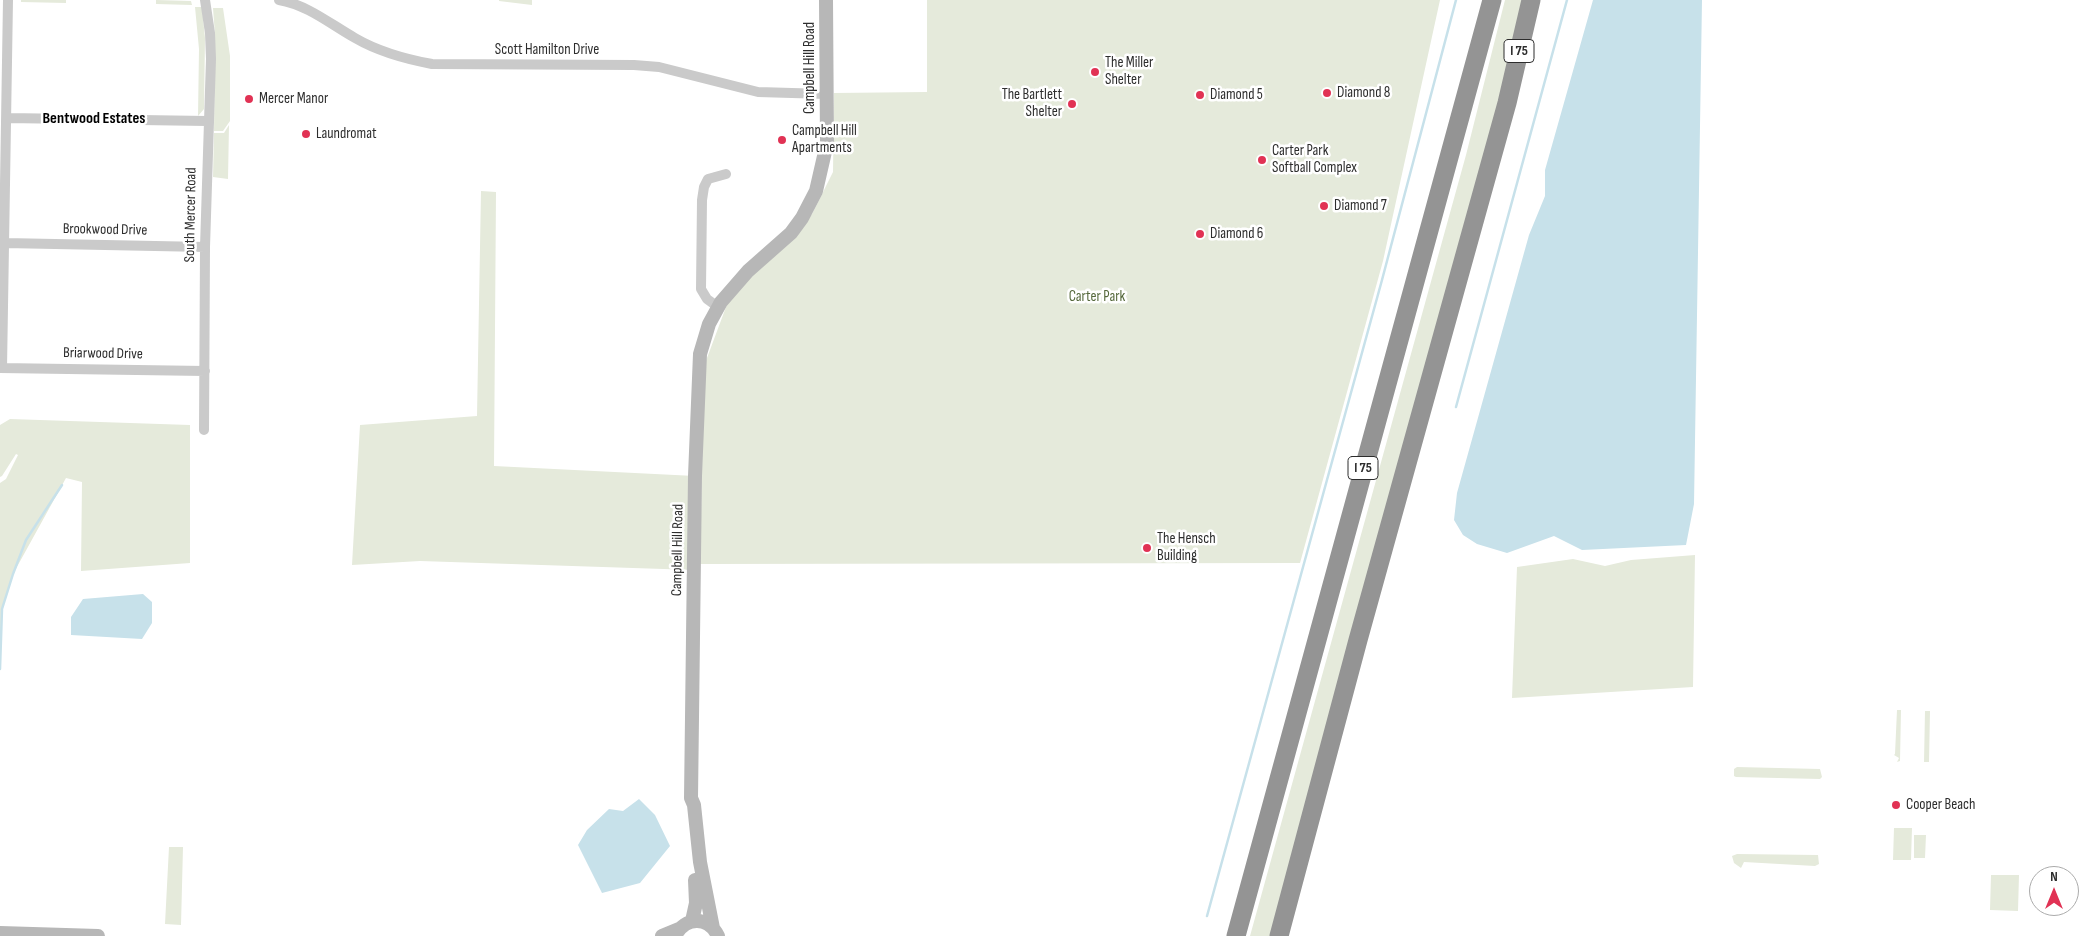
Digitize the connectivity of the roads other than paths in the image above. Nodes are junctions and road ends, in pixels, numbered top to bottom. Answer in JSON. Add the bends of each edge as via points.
{"nodes":[{"id":1,"x":8,"y":0,"type":"edge"},
{"id":2,"x":205,"y":0,"type":"edge"},
{"id":3,"x":279,"y":0,"type":"edge"},
{"id":4,"x":826,"y":0,"type":"edge"},
{"id":5,"x":1482,"y":0,"type":"edge"},
{"id":6,"x":1492,"y":0,"type":"edge"},
{"id":7,"x":1531,"y":0,"type":"edge"},
{"id":8,"x":1540,"y":0,"type":"edge"},
{"id":9,"x":1467,"y":89,"type":"junction"},
{"id":10,"x":826,"y":94,"type":"junction"},
{"id":11,"x":1507,"y":103,"type":"junction"},
{"id":12,"x":8,"y":118,"type":"junction"},
{"id":13,"x":208,"y":121,"type":"junction"},
{"id":14,"x":726,"y":174,"type":"dead end"},
{"id":15,"x":6,"y":243,"type":"junction"},
{"id":16,"x":205,"y":247,"type":"junction"},
{"id":17,"x":718,"y":306,"type":"junction"},
{"id":18,"x":1,"y":368,"type":"edge"},
{"id":19,"x":205,"y":371,"type":"junction"},
{"id":20,"x":204,"y":430,"type":"dead end"},
{"id":21,"x":691,"y":798,"type":"junction"},
{"id":22,"x":692,"y":921,"type":"junction"},
{"id":23,"x":677,"y":932,"type":"edge"},
{"id":24,"x":715,"y":932,"type":"edge"},
{"id":25,"x":0,"y":933,"type":"edge"},
{"id":26,"x":98,"y":936,"type":"edge"},
{"id":27,"x":662,"y":936,"type":"edge"},
{"id":28,"x":1236,"y":936,"type":"edge"},
{"id":29,"x":1279,"y":936,"type":"edge"}],
"edges":[{"from":1,"to":12,"type":"street"},
{"from":2,"to":13,"type":"street","name":"South Mercer Road","via":[[211,59]]},
{"from":3,"to":10,"type":"street","name":"Scott Hamilton Drive","via":[[320,16],[379,50],[432,64],[634,65],[659,67],[758,92]]},
{"from":4,"to":10,"type":"main road","name":"Campbell Hill Road"},
{"from":5,"to":9,"type":"highway"},
{"from":6,"to":9,"type":"highway","number":"I 75"},
{"from":7,"to":11,"type":"highway","number":"I 75"},
{"from":8,"to":11,"type":"highway"},
{"from":9,"to":28,"type":"highway","number":"I 75"},
{"from":10,"to":17,"type":"main road","name":"Campbell Hill Road","via":[[826,150],[812,202],[791,233],[735,284]]},
{"from":11,"to":29,"type":"highway","number":"I 75"},
{"from":12,"to":13,"type":"street"},
{"from":12,"to":15,"type":"street"},
{"from":13,"to":16,"type":"street","name":"South Mercer Road"},
{"from":14,"to":17,"type":"street","via":[[708,179],[702,200],[701,290]]},
{"from":15,"to":16,"type":"street","name":"Brookwood Drive"},
{"from":15,"to":18,"type":"street"},
{"from":16,"to":19,"type":"street","name":"South Mercer Road"},
{"from":17,"to":21,"type":"main road","name":"Campbell Hill Road","via":[[704,336],[698,373]]},
{"from":18,"to":19,"type":"street","name":"Briarwood Drive"},
{"from":19,"to":20,"type":"street","name":"South Mercer Road"},
{"from":21,"to":22,"type":"main road","name":"Campbell Hill Road","via":[[687,804],[697,895]]},
{"from":21,"to":24,"type":"main road","name":"Campbell Hill Road"},
{"from":22,"to":23,"type":"main road"},
{"from":22,"to":24,"type":"main road","via":[[702,921]]},
{"from":23,"to":27,"type":"main road"},
{"from":25,"to":26,"type":"main road"}]}
